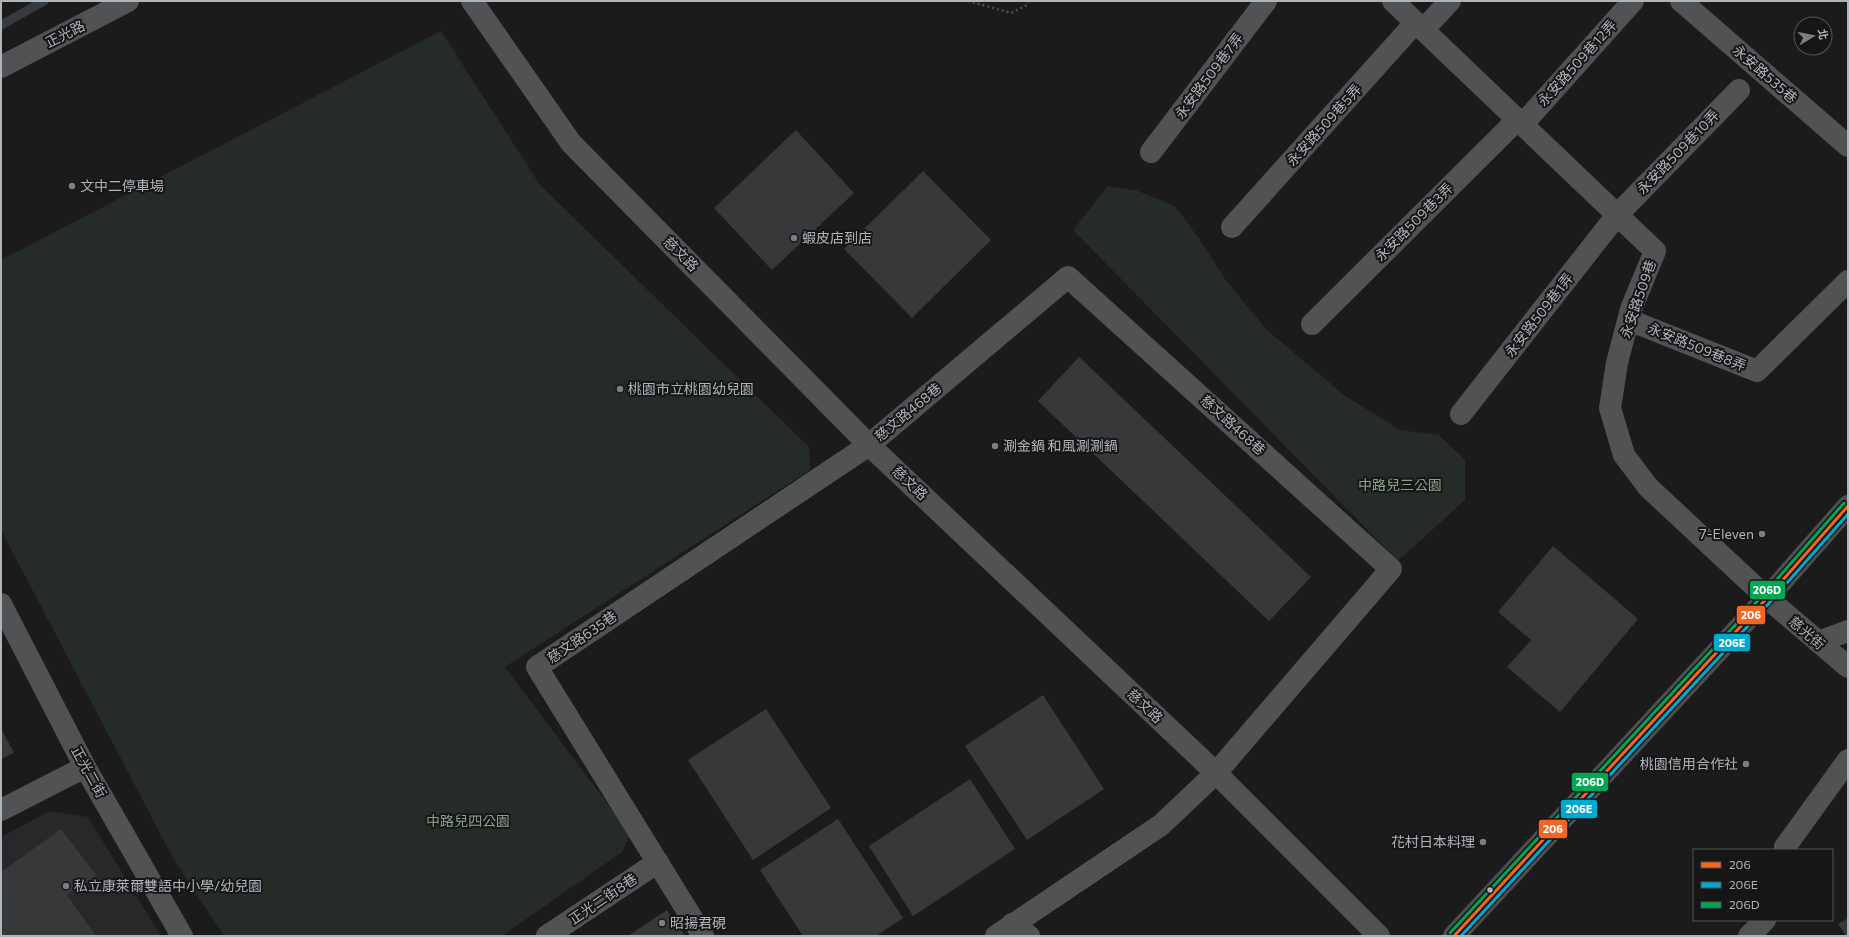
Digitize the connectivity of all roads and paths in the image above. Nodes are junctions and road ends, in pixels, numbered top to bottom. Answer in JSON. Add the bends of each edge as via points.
{"nodes":[{"id":1,"x":128,"y":1,"type":"edge"},
{"id":2,"x":472,"y":1,"type":"edge"},
{"id":3,"x":968,"y":1,"type":"edge"},
{"id":4,"x":1028,"y":1,"type":"edge"},
{"id":5,"x":1266,"y":1,"type":"edge"},
{"id":6,"x":1393,"y":1,"type":"edge"},
{"id":7,"x":1450,"y":1,"type":"edge"},
{"id":8,"x":1632,"y":1,"type":"edge"},
{"id":9,"x":1681,"y":1,"type":"edge"},
{"id":10,"x":1419,"y":26,"type":"junction"},
{"id":11,"x":1,"y":67,"type":"edge"},
{"id":12,"x":1738,"y":90,"type":"dead end"},
{"id":13,"x":1520,"y":122,"type":"junction"},
{"id":14,"x":1848,"y":146,"type":"edge"},
{"id":15,"x":1151,"y":152,"type":"dead end"},
{"id":16,"x":1617,"y":215,"type":"junction"},
{"id":17,"x":1232,"y":226,"type":"dead end"},
{"id":18,"x":1848,"y":281,"type":"edge"},
{"id":19,"x":1629,"y":320,"type":"junction"},
{"id":20,"x":1312,"y":324,"type":"dead end"},
{"id":21,"x":1461,"y":414,"type":"dead end"},
{"id":22,"x":869,"y":445,"type":"junction"},
{"id":23,"x":1848,"y":506,"type":"edge"},
{"id":24,"x":1767,"y":598,"type":"junction"},
{"id":25,"x":1,"y":604,"type":"edge"},
{"id":26,"x":1848,"y":631,"type":"edge"},
{"id":27,"x":1818,"y":642,"type":"junction"},
{"id":28,"x":1848,"y":667,"type":"edge"},
{"id":29,"x":1848,"y":760,"type":"edge"},
{"id":30,"x":85,"y":767,"type":"junction"},
{"id":31,"x":1216,"y":773,"type":"junction"},
{"id":32,"x":1,"y":810,"type":"edge"},
{"id":33,"x":1785,"y":847,"type":"dead end"},
{"id":34,"x":658,"y":862,"type":"junction"},
{"id":35,"x":1764,"y":921,"type":"edge"},
{"id":36,"x":1013,"y":932,"type":"edge"},
{"id":37,"x":182,"y":936,"type":"edge"},
{"id":38,"x":548,"y":936,"type":"edge"},
{"id":39,"x":703,"y":936,"type":"edge"},
{"id":40,"x":1379,"y":936,"type":"edge"},
{"id":41,"x":1454,"y":936,"type":"edge"},
{"id":42,"x":1749,"y":936,"type":"edge"}],
"edges":[{"from":1,"to":11,"type":"street","name":"正光路"},
{"from":2,"to":22,"type":"street","name":"慈文路","via":[[571,143]]},
{"from":3,"to":4,"type":"path","via":[[1011,12],[1027,5]]},
{"from":5,"to":15,"type":"street","name":"永安路509巷7弄"},
{"from":6,"to":10,"type":"street","name":"永安路509巷"},
{"from":7,"to":10,"type":"street","name":"永安路509巷5弄"},
{"from":8,"to":13,"type":"street","name":"永安路509巷12弄"},
{"from":9,"to":14,"type":"street","name":"永安路535巷"},
{"from":10,"to":13,"type":"street","name":"永安路509巷"},
{"from":10,"to":17,"type":"street","name":"永安路509巷5弄"},
{"from":12,"to":16,"type":"street","name":"永安路509巷10弄"},
{"from":13,"to":16,"type":"street","name":"永安路509巷"},
{"from":13,"to":20,"type":"street","name":"永安路509巷3弄"},
{"from":16,"to":19,"type":"street","name":"永安路509巷","via":[[1655,251]]},
{"from":16,"to":21,"type":"street","name":"永安路509巷1弄"},
{"from":18,"to":19,"type":"street","name":"永安路509巷8弄","via":[[1757,371]]},
{"from":19,"to":24,"type":"street","name":"永安路509巷","via":[[1617,363],[1610,408],[1624,455],[1648,487]]},
{"from":22,"to":31,"type":"street","name":"慈文路"},
{"from":22,"to":31,"type":"street","name":"慈文路468巷","via":[[1068,276],[1391,569]]},
{"from":22,"to":34,"type":"street","name":"慈文路635巷","via":[[538,667]]},
{"from":23,"to":24,"type":"main road"},
{"from":24,"to":27,"type":"street","name":"慈光街"},
{"from":24,"to":41,"type":"main road"},
{"from":25,"to":30,"type":"street","name":"正光二街"},
{"from":26,"to":27,"type":"street"},
{"from":27,"to":28,"type":"street","name":"慈光街"},
{"from":29,"to":33,"type":"street"},
{"from":30,"to":32,"type":"street"},
{"from":30,"to":37,"type":"street","name":"正光二街"},
{"from":31,"to":36,"type":"street","via":[[1161,825]]},
{"from":31,"to":40,"type":"street","name":"慈文路"},
{"from":34,"to":38,"type":"street","name":"正光二街8巷"},
{"from":34,"to":39,"type":"street","name":"慈文路635巷"},
{"from":35,"to":42,"type":"street"}]}
